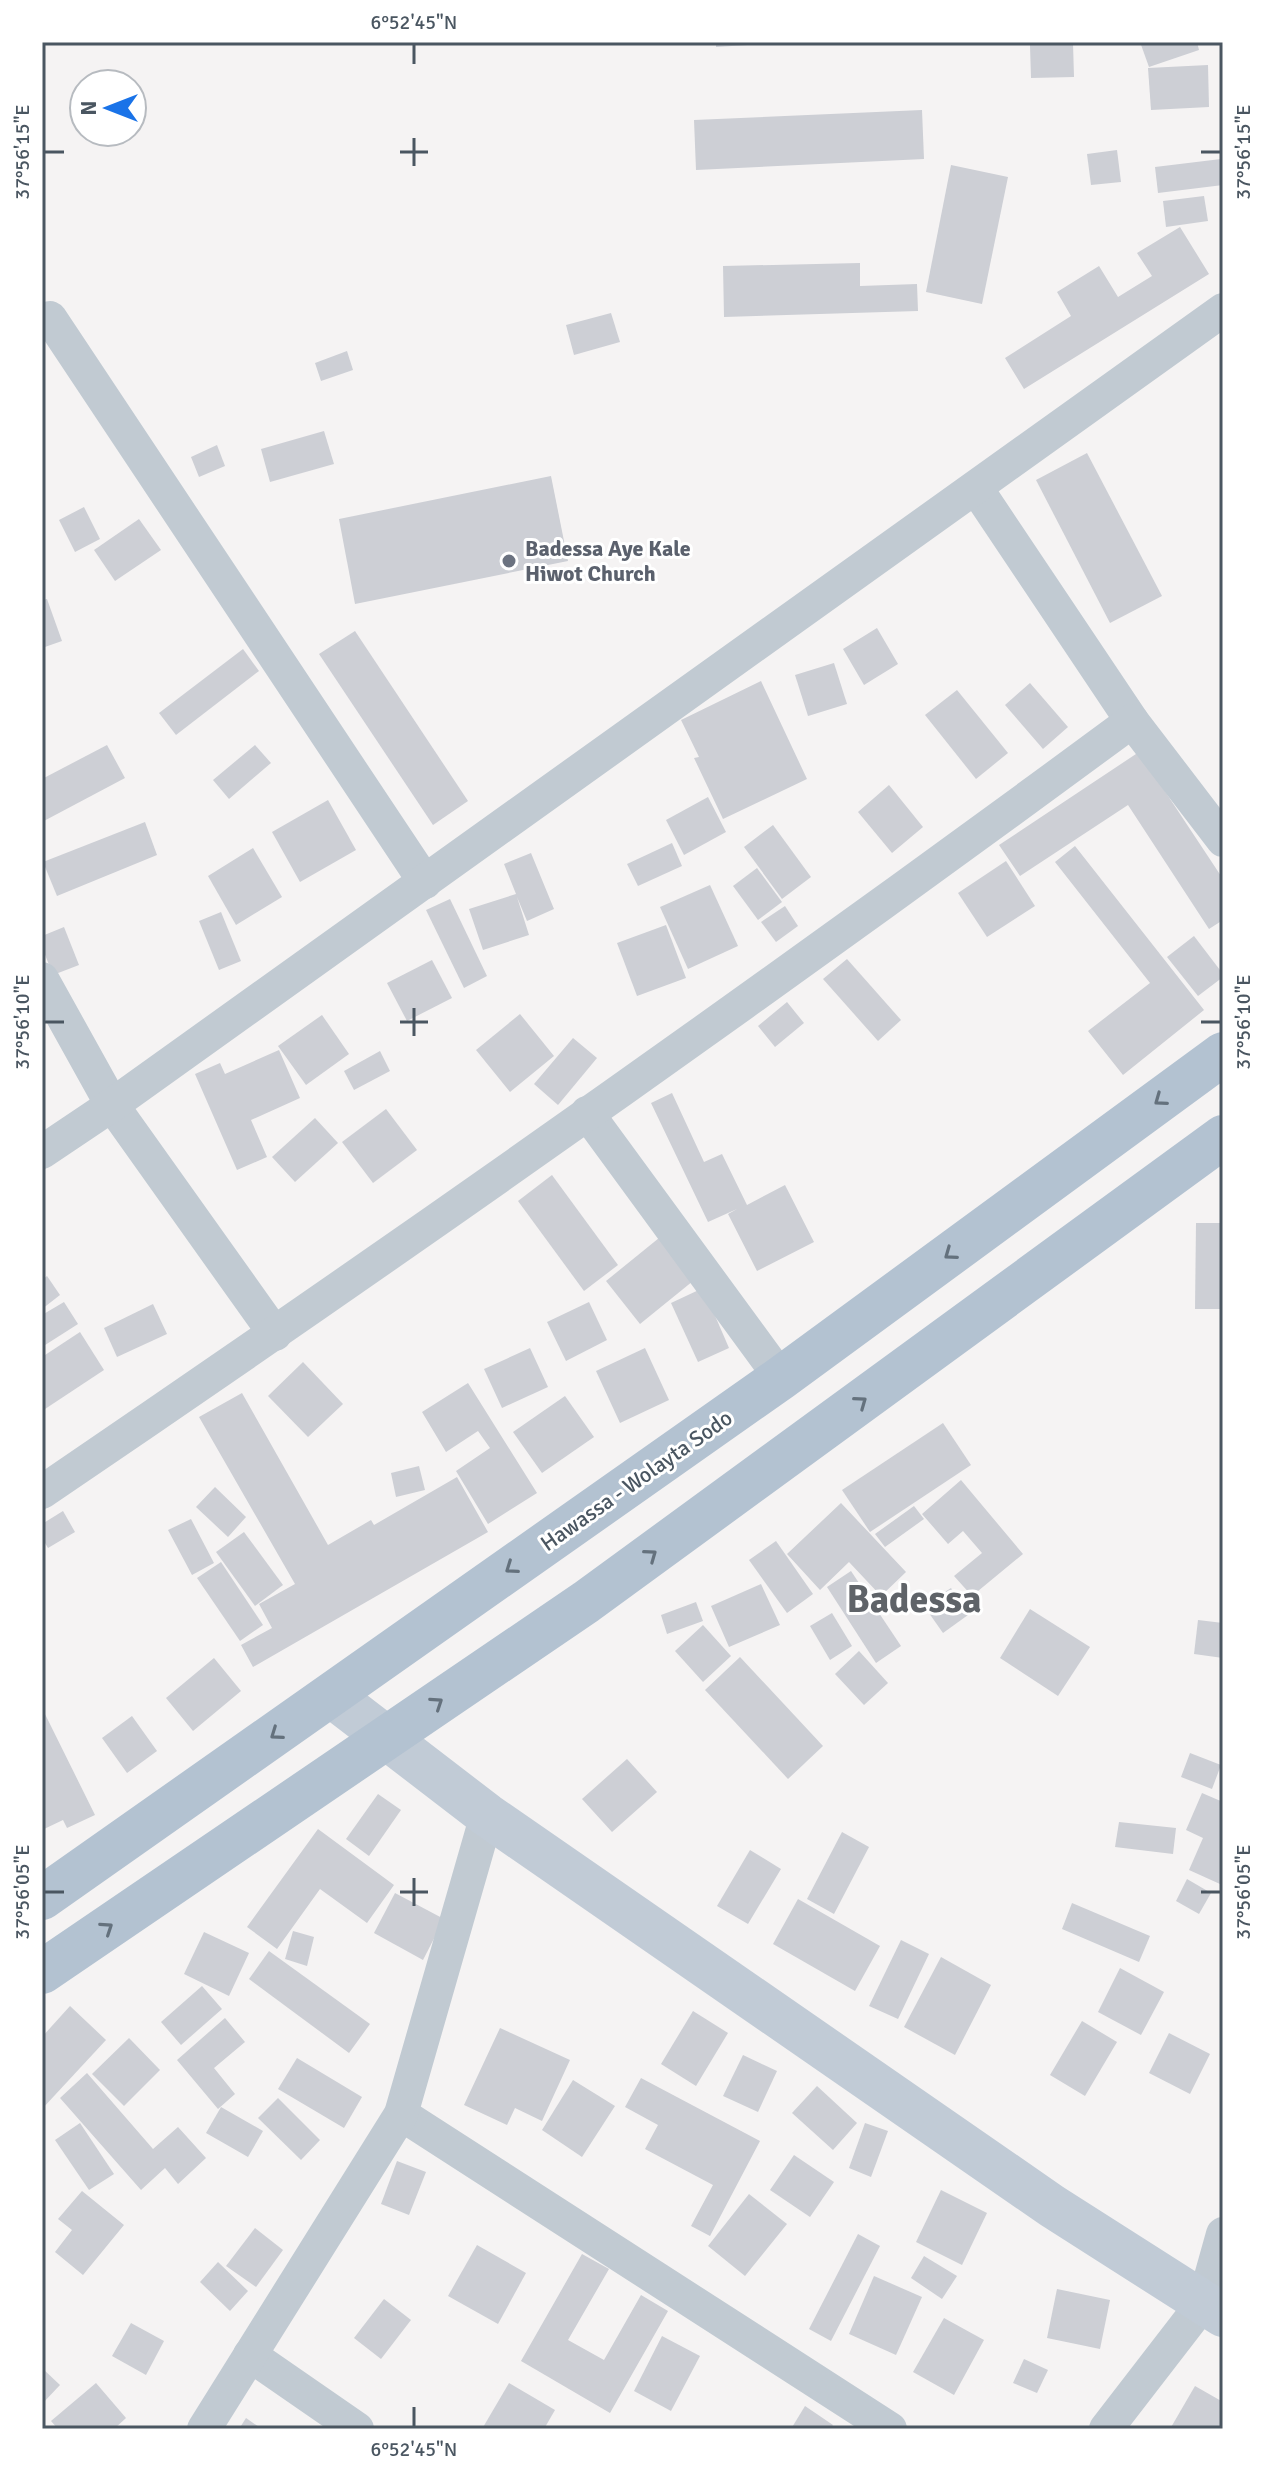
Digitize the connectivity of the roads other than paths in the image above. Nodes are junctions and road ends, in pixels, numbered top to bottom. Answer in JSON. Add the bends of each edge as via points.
{"nodes":[{"id":1,"x":1223,"y":310,"type":"edge"},
{"id":2,"x":42,"y":320,"type":"edge"},
{"id":3,"x":976,"y":488,"type":"junction"},
{"id":4,"x":1132,"y":721,"type":"junction"},
{"id":5,"x":1223,"y":840,"type":"edge"},
{"id":6,"x":425,"y":882,"type":"junction"},
{"id":7,"x":42,"y":979,"type":"edge"},
{"id":8,"x":1223,"y":1054,"type":"edge"},
{"id":9,"x":112,"y":1105,"type":"junction"},
{"id":10,"x":587,"y":1113,"type":"junction"},
{"id":11,"x":1223,"y":1137,"type":"edge"},
{"id":12,"x":42,"y":1152,"type":"edge"},
{"id":13,"x":275,"y":1334,"type":"junction"},
{"id":14,"x":781,"y":1378,"type":"junction"},
{"id":15,"x":42,"y":1492,"type":"edge"},
{"id":16,"x":332,"y":1696,"type":"junction"},
{"id":17,"x":387,"y":1738,"type":"junction"},
{"id":18,"x":487,"y":1815,"type":"junction"},
{"id":19,"x":42,"y":1898,"type":"edge"},
{"id":20,"x":42,"y":1972,"type":"edge"},
{"id":21,"x":401,"y":2114,"type":"junction"},
{"id":22,"x":1223,"y":2234,"type":"edge"},
{"id":23,"x":1213,"y":2308,"type":"edge"},
{"id":24,"x":250,"y":2355,"type":"junction"},
{"id":25,"x":204,"y":2429,"type":"edge"},
{"id":26,"x":357,"y":2429,"type":"edge"},
{"id":27,"x":890,"y":2429,"type":"edge"},
{"id":28,"x":1106,"y":2429,"type":"edge"}],
"edges":[{"from":1,"to":3,"type":"street"},
{"from":2,"to":6,"type":"street","via":[[50,318]]},
{"from":3,"to":4,"type":"street"},
{"from":3,"to":6,"type":"street"},
{"from":4,"to":5,"type":"street"},
{"from":4,"to":10,"type":"street"},
{"from":6,"to":9,"type":"street"},
{"from":7,"to":9,"type":"street"},
{"from":8,"to":14,"type":"main road","name":"Hawassa - Wolayta Sodo","one_way":true},
{"from":9,"to":12,"type":"street"},
{"from":9,"to":13,"type":"street"},
{"from":10,"to":13,"type":"street"},
{"from":10,"to":14,"type":"street"},
{"from":17,"to":11,"type":"main road","one_way":true,"via":[[586,1602]]},
{"from":13,"to":15,"type":"street"},
{"from":14,"to":16,"type":"main road","name":"Hawassa - Wolayta Sodo","one_way":true},
{"from":16,"to":17,"type":"street"},
{"from":16,"to":19,"type":"main road","name":"Hawassa - Wolayta Sodo","one_way":true},
{"from":17,"to":18,"type":"street"},
{"from":20,"to":17,"type":"main road","one_way":true},
{"from":18,"to":21,"type":"street"},
{"from":18,"to":23,"type":"street","via":[[1052,2206]]},
{"from":21,"to":24,"type":"street"},
{"from":21,"to":27,"type":"street"},
{"from":22,"to":23,"type":"street"},
{"from":23,"to":28,"type":"street"},
{"from":24,"to":25,"type":"street"},
{"from":24,"to":26,"type":"street"}]}
